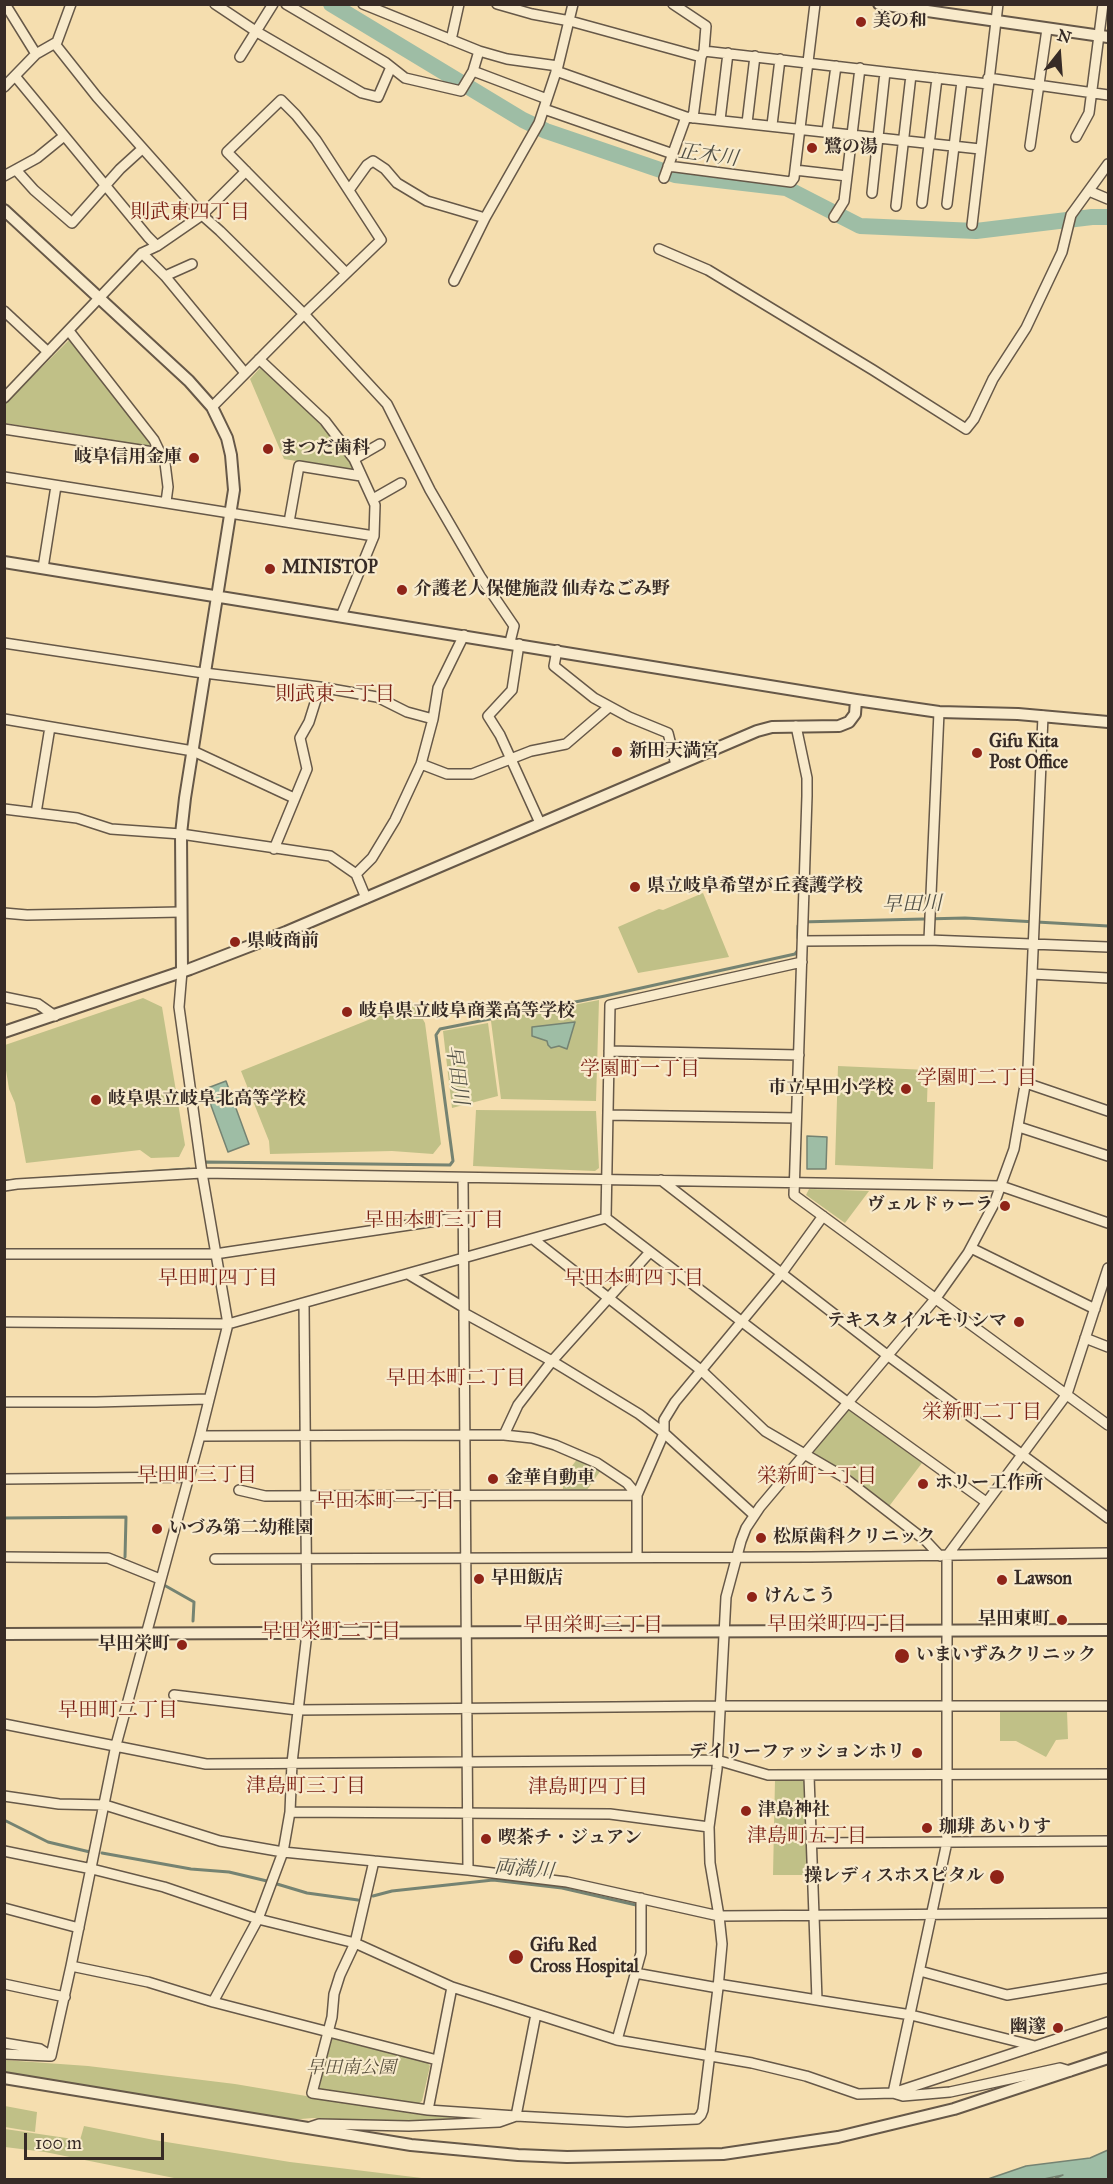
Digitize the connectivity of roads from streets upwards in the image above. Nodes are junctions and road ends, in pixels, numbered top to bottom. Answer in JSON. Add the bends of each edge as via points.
{"nodes":[{"id":1,"x":5,"y":4,"type":"edge"},
{"id":2,"x":71,"y":4,"type":"edge"},
{"id":3,"x":215,"y":4,"type":"edge"},
{"id":4,"x":273,"y":4,"type":"edge"},
{"id":5,"x":286,"y":4,"type":"edge"},
{"id":6,"x":363,"y":4,"type":"edge"},
{"id":7,"x":459,"y":4,"type":"edge"},
{"id":8,"x":497,"y":4,"type":"edge"},
{"id":9,"x":573,"y":4,"type":"edge"},
{"id":10,"x":673,"y":4,"type":"edge"},
{"id":11,"x":814,"y":4,"type":"edge"},
{"id":12,"x":879,"y":4,"type":"edge"},
{"id":13,"x":998,"y":4,"type":"edge"},
{"id":14,"x":1103,"y":4,"type":"edge"},
{"id":15,"x":995,"y":20,"type":"junction"},
{"id":16,"x":570,"y":21,"type":"junction"},
{"id":17,"x":1047,"y":29,"type":"junction"},
{"id":18,"x":257,"y":32,"type":"junction"},
{"id":19,"x":1103,"y":36,"type":"edge"},
{"id":20,"x":451,"y":40,"type":"junction"},
{"id":21,"x":55,"y":44,"type":"junction"},
{"id":22,"x":479,"y":51,"type":"junction"},
{"id":23,"x":728,"y":53,"type":"junction"},
{"id":24,"x":36,"y":54,"type":"junction"},
{"id":25,"x":703,"y":54,"type":"junction"},
{"id":26,"x":755,"y":56,"type":"junction"},
{"id":27,"x":240,"y":57,"type":"dead end"},
{"id":28,"x":780,"y":59,"type":"junction"},
{"id":29,"x":808,"y":62,"type":"junction"},
{"id":30,"x":836,"y":66,"type":"junction"},
{"id":31,"x":391,"y":67,"type":"junction"},
{"id":32,"x":557,"y":69,"type":"junction"},
{"id":33,"x":860,"y":69,"type":"junction"},
{"id":34,"x":473,"y":71,"type":"junction"},
{"id":35,"x":885,"y":72,"type":"junction"},
{"id":36,"x":910,"y":75,"type":"junction"},
{"id":37,"x":15,"y":76,"type":"junction"},
{"id":38,"x":937,"y":78,"type":"junction"},
{"id":39,"x":962,"y":81,"type":"junction"},
{"id":40,"x":988,"y":81,"type":"junction"},
{"id":41,"x":1039,"y":85,"type":"junction"},
{"id":42,"x":4,"y":87,"type":"edge"},
{"id":43,"x":1091,"y":93,"type":"junction"},
{"id":44,"x":1108,"y":95,"type":"edge"},
{"id":45,"x":545,"y":104,"type":"junction"},
{"id":46,"x":689,"y":118,"type":"junction"},
{"id":47,"x":720,"y":120,"type":"junction"},
{"id":48,"x":747,"y":123,"type":"junction"},
{"id":49,"x":772,"y":125,"type":"junction"},
{"id":50,"x":799,"y":128,"type":"junction"},
{"id":51,"x":827,"y":131,"type":"junction"},
{"id":52,"x":853,"y":134,"type":"junction"},
{"id":53,"x":64,"y":136,"type":"junction"},
{"id":54,"x":878,"y":137,"type":"junction"},
{"id":55,"x":1076,"y":137,"type":"dead end"},
{"id":56,"x":904,"y":140,"type":"junction"},
{"id":57,"x":929,"y":143,"type":"junction"},
{"id":58,"x":954,"y":146,"type":"junction"},
{"id":59,"x":1030,"y":146,"type":"dead end"},
{"id":60,"x":142,"y":149,"type":"junction"},
{"id":61,"x":980,"y":149,"type":"junction"},
{"id":62,"x":673,"y":154,"type":"junction"},
{"id":63,"x":1108,"y":164,"type":"edge"},
{"id":64,"x":795,"y":170,"type":"junction"},
{"id":65,"x":17,"y":171,"type":"junction"},
{"id":66,"x":246,"y":171,"type":"junction"},
{"id":67,"x":4,"y":176,"type":"edge"},
{"id":68,"x":847,"y":176,"type":"junction"},
{"id":69,"x":106,"y":186,"type":"junction"},
{"id":70,"x":349,"y":190,"type":"junction"},
{"id":71,"x":1089,"y":191,"type":"junction"},
{"id":72,"x":872,"y":194,"type":"dead end"},
{"id":73,"x":1108,"y":199,"type":"edge"},
{"id":74,"x":922,"y":203,"type":"dead end"},
{"id":75,"x":947,"y":204,"type":"dead end"},
{"id":76,"x":896,"y":206,"type":"dead end"},
{"id":77,"x":4,"y":210,"type":"edge"},
{"id":78,"x":837,"y":213,"type":"dead end"},
{"id":79,"x":202,"y":215,"type":"junction"},
{"id":80,"x":485,"y":218,"type":"junction"},
{"id":81,"x":972,"y":225,"type":"dead end"},
{"id":82,"x":157,"y":246,"type":"junction"},
{"id":83,"x":659,"y":249,"type":"dead end"},
{"id":84,"x":142,"y":254,"type":"junction"},
{"id":85,"x":192,"y":264,"type":"dead end"},
{"id":86,"x":346,"y":273,"type":"junction"},
{"id":87,"x":165,"y":276,"type":"junction"},
{"id":88,"x":454,"y":281,"type":"dead end"},
{"id":89,"x":100,"y":299,"type":"junction"},
{"id":90,"x":4,"y":311,"type":"edge"},
{"id":91,"x":304,"y":314,"type":"junction"},
{"id":92,"x":69,"y":331,"type":"junction"},
{"id":93,"x":48,"y":352,"type":"junction"},
{"id":94,"x":259,"y":359,"type":"junction"},
{"id":95,"x":244,"y":374,"type":"junction"},
{"id":96,"x":4,"y":398,"type":"edge"},
{"id":97,"x":212,"y":407,"type":"junction"},
{"id":98,"x":4,"y":429,"type":"edge"},
{"id":99,"x":381,"y":444,"type":"dead end"},
{"id":100,"x":160,"y":453,"type":"junction"},
{"id":101,"x":354,"y":459,"type":"junction"},
{"id":102,"x":361,"y":476,"type":"junction"},
{"id":103,"x":4,"y":477,"type":"edge"},
{"id":104,"x":400,"y":483,"type":"dead end"},
{"id":105,"x":56,"y":486,"type":"junction"},
{"id":106,"x":373,"y":499,"type":"junction"},
{"id":107,"x":166,"y":502,"type":"junction"},
{"id":108,"x":230,"y":513,"type":"junction"},
{"id":109,"x":289,"y":522,"type":"junction"},
{"id":110,"x":374,"y":536,"type":"junction"},
{"id":111,"x":4,"y":562,"type":"edge"},
{"id":112,"x":43,"y":568,"type":"junction"},
{"id":113,"x":217,"y":595,"type":"junction"},
{"id":114,"x":341,"y":616,"type":"junction"},
{"id":115,"x":464,"y":635,"type":"junction"},
{"id":116,"x":4,"y":643,"type":"edge"},
{"id":117,"x":514,"y":643,"type":"junction"},
{"id":118,"x":557,"y":650,"type":"junction"},
{"id":119,"x":205,"y":673,"type":"junction"},
{"id":120,"x":320,"y":687,"type":"junction"},
{"id":121,"x":856,"y":700,"type":"junction"},
{"id":122,"x":609,"y":707,"type":"junction"},
{"id":123,"x":939,"y":712,"type":"junction"},
{"id":124,"x":1043,"y":716,"type":"junction"},
{"id":125,"x":4,"y":719,"type":"edge"},
{"id":126,"x":433,"y":719,"type":"junction"},
{"id":127,"x":1108,"y":723,"type":"edge"},
{"id":128,"x":796,"y":726,"type":"junction"},
{"id":129,"x":50,"y":727,"type":"junction"},
{"id":130,"x":192,"y":751,"type":"junction"},
{"id":131,"x":509,"y":759,"type":"junction"},
{"id":132,"x":421,"y":764,"type":"junction"},
{"id":133,"x":675,"y":765,"type":"junction"},
{"id":134,"x":294,"y":798,"type":"junction"},
{"id":135,"x":4,"y":809,"type":"edge"},
{"id":136,"x":36,"y":813,"type":"junction"},
{"id":137,"x":540,"y":824,"type":"junction"},
{"id":138,"x":181,"y":834,"type":"junction"},
{"id":139,"x":274,"y":849,"type":"junction"},
{"id":140,"x":356,"y":874,"type":"junction"},
{"id":141,"x":366,"y":898,"type":"junction"},
{"id":142,"x":181,"y":912,"type":"junction"},
{"id":143,"x":4,"y":913,"type":"edge"},
{"id":144,"x":929,"y":940,"type":"junction"},
{"id":145,"x":803,"y":941,"type":"junction"},
{"id":146,"x":1032,"y":943,"type":"junction"},
{"id":147,"x":1108,"y":947,"type":"edge"},
{"id":148,"x":802,"y":962,"type":"junction"},
{"id":149,"x":182,"y":971,"type":"junction"},
{"id":150,"x":1032,"y":974,"type":"junction"},
{"id":151,"x":1108,"y":978,"type":"edge"},
{"id":152,"x":4,"y":997,"type":"edge"},
{"id":153,"x":55,"y":1016,"type":"junction"},
{"id":154,"x":4,"y":1032,"type":"edge"},
{"id":155,"x":609,"y":1051,"type":"junction"},
{"id":156,"x":799,"y":1055,"type":"junction"},
{"id":157,"x":1026,"y":1083,"type":"junction"},
{"id":158,"x":1108,"y":1111,"type":"edge"},
{"id":159,"x":608,"y":1115,"type":"junction"},
{"id":160,"x":796,"y":1118,"type":"junction"},
{"id":161,"x":1019,"y":1127,"type":"junction"},
{"id":162,"x":1108,"y":1156,"type":"edge"},
{"id":163,"x":201,"y":1168,"type":"junction"},
{"id":164,"x":463,"y":1178,"type":"junction"},
{"id":165,"x":607,"y":1180,"type":"junction"},
{"id":166,"x":661,"y":1180,"type":"junction"},
{"id":167,"x":794,"y":1183,"type":"junction"},
{"id":168,"x":4,"y":1186,"type":"edge"},
{"id":169,"x":1001,"y":1186,"type":"junction"},
{"id":170,"x":823,"y":1216,"type":"junction"},
{"id":171,"x":463,"y":1217,"type":"junction"},
{"id":172,"x":606,"y":1218,"type":"junction"},
{"id":173,"x":1108,"y":1223,"type":"edge"},
{"id":174,"x":533,"y":1239,"type":"junction"},
{"id":175,"x":971,"y":1248,"type":"junction"},
{"id":176,"x":650,"y":1252,"type":"junction"},
{"id":177,"x":4,"y":1254,"type":"edge"},
{"id":178,"x":215,"y":1254,"type":"junction"},
{"id":179,"x":463,"y":1258,"type":"junction"},
{"id":180,"x":1108,"y":1268,"type":"edge"},
{"id":181,"x":408,"y":1274,"type":"junction"},
{"id":182,"x":781,"y":1274,"type":"junction"},
{"id":183,"x":1106,"y":1286,"type":"edge"},
{"id":184,"x":936,"y":1298,"type":"junction"},
{"id":185,"x":608,"y":1299,"type":"junction"},
{"id":186,"x":304,"y":1303,"type":"junction"},
{"id":187,"x":1095,"y":1309,"type":"junction"},
{"id":188,"x":463,"y":1310,"type":"junction"},
{"id":189,"x":4,"y":1322,"type":"edge"},
{"id":190,"x":742,"y":1323,"type":"junction"},
{"id":191,"x":228,"y":1324,"type":"junction"},
{"id":192,"x":1085,"y":1338,"type":"junction"},
{"id":193,"x":1108,"y":1347,"type":"edge"},
{"id":194,"x":887,"y":1355,"type":"junction"},
{"id":195,"x":552,"y":1361,"type":"junction"},
{"id":196,"x":702,"y":1371,"type":"junction"},
{"id":197,"x":1067,"y":1394,"type":"junction"},
{"id":198,"x":208,"y":1399,"type":"junction"},
{"id":199,"x":4,"y":1402,"type":"edge"},
{"id":200,"x":848,"y":1402,"type":"junction"},
{"id":201,"x":1108,"y":1425,"type":"edge"},
{"id":202,"x":664,"y":1433,"type":"junction"},
{"id":203,"x":465,"y":1434,"type":"junction"},
{"id":204,"x":504,"y":1435,"type":"junction"},
{"id":205,"x":200,"y":1436,"type":"junction"},
{"id":206,"x":305,"y":1436,"type":"junction"},
{"id":207,"x":804,"y":1453,"type":"junction"},
{"id":208,"x":1023,"y":1454,"type":"junction"},
{"id":209,"x":188,"y":1477,"type":"junction"},
{"id":210,"x":4,"y":1479,"type":"edge"},
{"id":211,"x":239,"y":1491,"type":"dead end"},
{"id":212,"x":637,"y":1495,"type":"junction"},
{"id":213,"x":304,"y":1496,"type":"junction"},
{"id":214,"x":465,"y":1496,"type":"junction"},
{"id":215,"x":986,"y":1502,"type":"junction"},
{"id":216,"x":754,"y":1515,"type":"junction"},
{"id":217,"x":1108,"y":1518,"type":"edge"},
{"id":218,"x":1108,"y":1553,"type":"edge"},
{"id":219,"x":944,"y":1556,"type":"junction"},
{"id":220,"x":4,"y":1557,"type":"edge"},
{"id":221,"x":637,"y":1557,"type":"junction"},
{"id":222,"x":736,"y":1557,"type":"junction"},
{"id":223,"x":215,"y":1559,"type":"dead end"},
{"id":224,"x":465,"y":1559,"type":"junction"},
{"id":225,"x":306,"y":1560,"type":"junction"},
{"id":226,"x":160,"y":1579,"type":"junction"},
{"id":227,"x":946,"y":1629,"type":"junction"},
{"id":228,"x":1108,"y":1630,"type":"edge"},
{"id":229,"x":724,"y":1631,"type":"junction"},
{"id":230,"x":465,"y":1632,"type":"junction"},
{"id":231,"x":307,"y":1633,"type":"junction"},
{"id":232,"x":4,"y":1634,"type":"edge"},
{"id":233,"x":146,"y":1634,"type":"junction"},
{"id":234,"x":174,"y":1695,"type":"dead end"},
{"id":235,"x":720,"y":1706,"type":"junction"},
{"id":236,"x":946,"y":1706,"type":"junction"},
{"id":237,"x":1108,"y":1706,"type":"edge"},
{"id":238,"x":466,"y":1709,"type":"junction"},
{"id":239,"x":297,"y":1710,"type":"junction"},
{"id":240,"x":4,"y":1724,"type":"edge"},
{"id":241,"x":116,"y":1745,"type":"junction"},
{"id":242,"x":717,"y":1760,"type":"junction"},
{"id":243,"x":467,"y":1762,"type":"junction"},
{"id":244,"x":292,"y":1763,"type":"junction"},
{"id":245,"x":1108,"y":1774,"type":"edge"},
{"id":246,"x":947,"y":1775,"type":"junction"},
{"id":247,"x":809,"y":1776,"type":"junction"},
{"id":248,"x":4,"y":1796,"type":"edge"},
{"id":249,"x":105,"y":1805,"type":"junction"},
{"id":250,"x":290,"y":1812,"type":"junction"},
{"id":251,"x":467,"y":1813,"type":"junction"},
{"id":252,"x":709,"y":1827,"type":"junction"},
{"id":253,"x":1108,"y":1841,"type":"edge"},
{"id":254,"x":947,"y":1842,"type":"junction"},
{"id":255,"x":812,"y":1843,"type":"junction"},
{"id":256,"x":4,"y":1851,"type":"edge"},
{"id":257,"x":283,"y":1852,"type":"junction"},
{"id":258,"x":374,"y":1861,"type":"junction"},
{"id":259,"x":92,"y":1869,"type":"junction"},
{"id":260,"x":468,"y":1870,"type":"junction"},
{"id":261,"x":640,"y":1898,"type":"junction"},
{"id":262,"x":4,"y":1908,"type":"edge"},
{"id":263,"x":1108,"y":1913,"type":"edge"},
{"id":264,"x":933,"y":1914,"type":"junction"},
{"id":265,"x":815,"y":1915,"type":"junction"},
{"id":266,"x":719,"y":1916,"type":"junction"},
{"id":267,"x":258,"y":1919,"type":"junction"},
{"id":268,"x":80,"y":1928,"type":"junction"},
{"id":269,"x":355,"y":1943,"type":"junction"},
{"id":270,"x":71,"y":1966,"type":"junction"},
{"id":271,"x":920,"y":1971,"type":"junction"},
{"id":272,"x":635,"y":1973,"type":"junction"},
{"id":273,"x":1108,"y":1978,"type":"edge"},
{"id":274,"x":4,"y":1984,"type":"edge"},
{"id":275,"x":718,"y":1986,"type":"junction"},
{"id":276,"x":452,"y":1987,"type":"junction"},
{"id":277,"x":64,"y":1997,"type":"junction"},
{"id":278,"x":817,"y":2000,"type":"junction"},
{"id":279,"x":213,"y":2002,"type":"junction"},
{"id":280,"x":536,"y":2014,"type":"junction"},
{"id":281,"x":911,"y":2015,"type":"junction"},
{"id":282,"x":1108,"y":2022,"type":"edge"},
{"id":283,"x":328,"y":2033,"type":"junction"},
{"id":284,"x":617,"y":2040,"type":"junction"},
{"id":285,"x":4,"y":2043,"type":"edge"},
{"id":286,"x":1036,"y":2047,"type":"junction"},
{"id":287,"x":4,"y":2054,"type":"edge"},
{"id":288,"x":51,"y":2056,"type":"junction"},
{"id":289,"x":709,"y":2056,"type":"junction"},
{"id":290,"x":1108,"y":2058,"type":"edge"},
{"id":291,"x":437,"y":2060,"type":"junction"},
{"id":292,"x":1073,"y":2071,"type":"junction"},
{"id":293,"x":4,"y":2078,"type":"edge"},
{"id":294,"x":892,"y":2093,"type":"junction"},
{"id":295,"x":428,"y":2110,"type":"junction"},
{"id":296,"x":516,"y":2116,"type":"junction"},
{"id":297,"x":305,"y":2129,"type":"junction"}],
"edges":[{"from":1,"to":24,"type":"street"},
{"from":2,"to":21,"type":"street"},
{"from":3,"to":18,"type":"street"},
{"from":4,"to":18,"type":"street"},
{"from":5,"to":31,"type":"street"},
{"from":6,"to":20,"type":"street"},
{"from":7,"to":20,"type":"street"},
{"from":8,"to":16,"type":"street"},
{"from":9,"to":16,"type":"street"},
{"from":10,"to":25,"type":"street","via":[[706,26]]},
{"from":11,"to":29,"type":"street"},
{"from":12,"to":15,"type":"street"},
{"from":13,"to":15,"type":"street"},
{"from":14,"to":19,"type":"street"},
{"from":15,"to":17,"type":"street"},
{"from":15,"to":40,"type":"street"},
{"from":16,"to":25,"type":"street"},
{"from":16,"to":32,"type":"street"},
{"from":17,"to":19,"type":"street"},
{"from":17,"to":41,"type":"street"},
{"from":18,"to":27,"type":"street"},
{"from":18,"to":31,"type":"street","via":[[362,93],[378,97]]},
{"from":19,"to":43,"type":"street"},
{"from":20,"to":22,"type":"street"},
{"from":21,"to":24,"type":"street"},
{"from":21,"to":60,"type":"street"},
{"from":22,"to":32,"type":"street"},
{"from":22,"to":34,"type":"street"},
{"from":23,"to":25,"type":"street"},
{"from":23,"to":26,"type":"street"},
{"from":23,"to":47,"type":"street"},
{"from":24,"to":37,"type":"street"},
{"from":25,"to":46,"type":"street"},
{"from":26,"to":28,"type":"street"},
{"from":26,"to":48,"type":"street"},
{"from":28,"to":29,"type":"street"},
{"from":28,"to":49,"type":"street"},
{"from":29,"to":30,"type":"street"},
{"from":29,"to":50,"type":"street"},
{"from":30,"to":33,"type":"street"},
{"from":30,"to":51,"type":"street"},
{"from":31,"to":34,"type":"street","via":[[405,78],[461,91]]},
{"from":32,"to":45,"type":"street"},
{"from":32,"to":46,"type":"street"},
{"from":33,"to":35,"type":"street"},
{"from":33,"to":52,"type":"street"},
{"from":34,"to":45,"type":"street"},
{"from":35,"to":36,"type":"street"},
{"from":35,"to":54,"type":"street"},
{"from":36,"to":38,"type":"street"},
{"from":36,"to":56,"type":"street"},
{"from":37,"to":42,"type":"street"},
{"from":37,"to":53,"type":"street"},
{"from":38,"to":39,"type":"street"},
{"from":38,"to":57,"type":"street"},
{"from":39,"to":40,"type":"street"},
{"from":39,"to":58,"type":"street"},
{"from":40,"to":41,"type":"street"},
{"from":40,"to":61,"type":"street"},
{"from":41,"to":43,"type":"street"},
{"from":41,"to":59,"type":"street"},
{"from":43,"to":44,"type":"street"},
{"from":43,"to":55,"type":"street","via":[[1089,113]]},
{"from":45,"to":62,"type":"street"},
{"from":45,"to":80,"type":"street","via":[[537,126]]},
{"from":46,"to":47,"type":"street"},
{"from":46,"to":62,"type":"street"},
{"from":47,"to":48,"type":"street"},
{"from":48,"to":49,"type":"street"},
{"from":49,"to":50,"type":"street"},
{"from":50,"to":51,"type":"street"},
{"from":50,"to":64,"type":"street"},
{"from":51,"to":52,"type":"street"},
{"from":52,"to":54,"type":"street"},
{"from":52,"to":68,"type":"street"},
{"from":53,"to":65,"type":"street"},
{"from":53,"to":69,"type":"street"},
{"from":54,"to":56,"type":"street"},
{"from":54,"to":72,"type":"street"},
{"from":56,"to":57,"type":"street"},
{"from":56,"to":76,"type":"street"},
{"from":57,"to":58,"type":"street"},
{"from":57,"to":74,"type":"street"},
{"from":58,"to":61,"type":"street"},
{"from":58,"to":75,"type":"street"},
{"from":60,"to":69,"type":"street"},
{"from":60,"to":79,"type":"street"},
{"from":61,"to":81,"type":"street"},
{"from":62,"to":64,"type":"street","via":[[666,172],[791,182]]},
{"from":63,"to":71,"type":"street"},
{"from":64,"to":68,"type":"street"},
{"from":65,"to":67,"type":"street"},
{"from":65,"to":69,"type":"street","via":[[72,223]]},
{"from":66,"to":70,"type":"street","via":[[227,152],[281,100],[316,140]]},
{"from":66,"to":79,"type":"street"},
{"from":66,"to":86,"type":"street"},
{"from":68,"to":78,"type":"street","via":[[844,201]]},
{"from":69,"to":82,"type":"street"},
{"from":70,"to":80,"type":"street","via":[[373,161],[398,183],[428,201]]},
{"from":70,"to":86,"type":"street","via":[[381,240]]},
{"from":71,"to":73,"type":"street"},
{"from":71,"to":83,"type":"street","via":[[1070,219],[1062,252],[1026,328],[966,429],[708,270]]},
{"from":77,"to":89,"type":"street"},
{"from":79,"to":82,"type":"street"},
{"from":79,"to":91,"type":"street"},
{"from":80,"to":88,"type":"street"},
{"from":82,"to":84,"type":"street"},
{"from":84,"to":87,"type":"street"},
{"from":84,"to":89,"type":"street"},
{"from":85,"to":87,"type":"street"},
{"from":86,"to":91,"type":"street"},
{"from":87,"to":95,"type":"street"},
{"from":89,"to":92,"type":"street"},
{"from":89,"to":97,"type":"street"},
{"from":90,"to":93,"type":"street"},
{"from":91,"to":94,"type":"street"},
{"from":91,"to":117,"type":"street","via":[[387,404],[430,490],[514,626]]},
{"from":92,"to":93,"type":"street"},
{"from":92,"to":100,"type":"street","via":[[144,425]]},
{"from":93,"to":96,"type":"street"},
{"from":94,"to":95,"type":"street"},
{"from":94,"to":101,"type":"street","via":[[325,421]]},
{"from":95,"to":97,"type":"street"},
{"from":97,"to":108,"type":"street","via":[[231,455],[234,490]]},
{"from":98,"to":100,"type":"street"},
{"from":99,"to":101,"type":"street"},
{"from":100,"to":107,"type":"street","via":[[168,487]]},
{"from":101,"to":102,"type":"street"},
{"from":102,"to":106,"type":"street"},
{"from":102,"to":109,"type":"street","via":[[299,466]]},
{"from":103,"to":105,"type":"street"},
{"from":104,"to":106,"type":"street"},
{"from":105,"to":107,"type":"street"},
{"from":105,"to":112,"type":"street"},
{"from":106,"to":110,"type":"street"},
{"from":107,"to":108,"type":"street"},
{"from":108,"to":109,"type":"street"},
{"from":108,"to":113,"type":"street"},
{"from":109,"to":110,"type":"street"},
{"from":110,"to":114,"type":"street"},
{"from":111,"to":112,"type":"street"},
{"from":112,"to":113,"type":"street"},
{"from":113,"to":114,"type":"street"},
{"from":113,"to":119,"type":"street"},
{"from":114,"to":115,"type":"street"},
{"from":115,"to":117,"type":"street"},
{"from":115,"to":126,"type":"street","via":[[438,688]]},
{"from":116,"to":119,"type":"street"},
{"from":117,"to":118,"type":"street"},
{"from":117,"to":131,"type":"street","via":[[512,690],[488,716]]},
{"from":118,"to":121,"type":"street"},
{"from":118,"to":122,"type":"street","via":[[554,666]]},
{"from":119,"to":120,"type":"street"},
{"from":119,"to":130,"type":"street"},
{"from":120,"to":126,"type":"street","via":[[377,697]]},
{"from":120,"to":134,"type":"street","via":[[300,738],[307,769]]},
{"from":121,"to":123,"type":"street"},
{"from":121,"to":128,"type":"street","via":[[855,714],[849,722],[839,726]]},
{"from":122,"to":131,"type":"street","via":[[566,744]]},
{"from":122,"to":133,"type":"street","via":[[668,733]]},
{"from":123,"to":124,"type":"street"},
{"from":123,"to":144,"type":"street"},
{"from":124,"to":127,"type":"street"},
{"from":124,"to":146,"type":"street"},
{"from":125,"to":129,"type":"street"},
{"from":126,"to":132,"type":"street"},
{"from":128,"to":133,"type":"street","via":[[757,731]]},
{"from":128,"to":145,"type":"street","via":[[807,778]]},
{"from":129,"to":130,"type":"street"},
{"from":129,"to":136,"type":"street"},
{"from":130,"to":134,"type":"street"},
{"from":130,"to":138,"type":"street"},
{"from":131,"to":132,"type":"street","via":[[472,774],[447,774]]},
{"from":131,"to":137,"type":"street"},
{"from":132,"to":140,"type":"street","via":[[395,820],[372,858]]},
{"from":133,"to":137,"type":"street"},
{"from":134,"to":139,"type":"street"},
{"from":135,"to":136,"type":"street"},
{"from":136,"to":138,"type":"street","via":[[77,818],[111,829]]},
{"from":137,"to":141,"type":"street"},
{"from":138,"to":139,"type":"street"},
{"from":138,"to":142,"type":"street"},
{"from":139,"to":140,"type":"street","via":[[330,856]]},
{"from":140,"to":141,"type":"street"},
{"from":141,"to":149,"type":"street"},
{"from":142,"to":143,"type":"street"},
{"from":142,"to":149,"type":"street"},
{"from":144,"to":145,"type":"street"},
{"from":144,"to":146,"type":"street"},
{"from":145,"to":148,"type":"street"},
{"from":146,"to":147,"type":"street"},
{"from":146,"to":150,"type":"street"},
{"from":148,"to":155,"type":"street","via":[[610,1005]]},
{"from":148,"to":156,"type":"street"},
{"from":149,"to":153,"type":"street"},
{"from":149,"to":163,"type":"street","via":[[179,1007]]},
{"from":150,"to":151,"type":"street"},
{"from":150,"to":157,"type":"street"},
{"from":152,"to":153,"type":"street","via":[[38,1004]]},
{"from":153,"to":154,"type":"street"},
{"from":155,"to":156,"type":"street"},
{"from":155,"to":159,"type":"street"},
{"from":156,"to":160,"type":"street"},
{"from":157,"to":158,"type":"street"},
{"from":157,"to":161,"type":"street"},
{"from":159,"to":160,"type":"street"},
{"from":159,"to":165,"type":"street"},
{"from":160,"to":167,"type":"street"},
{"from":161,"to":162,"type":"street"},
{"from":161,"to":169,"type":"street"},
{"from":163,"to":164,"type":"street"},
{"from":163,"to":168,"type":"street"},
{"from":163,"to":178,"type":"street"},
{"from":164,"to":165,"type":"street"},
{"from":164,"to":171,"type":"street"},
{"from":165,"to":166,"type":"street"},
{"from":165,"to":172,"type":"street"},
{"from":166,"to":167,"type":"street"},
{"from":166,"to":182,"type":"street"},
{"from":167,"to":169,"type":"street"},
{"from":167,"to":170,"type":"street","via":[[794,1195]]},
{"from":169,"to":173,"type":"street"},
{"from":169,"to":175,"type":"street"},
{"from":170,"to":182,"type":"street"},
{"from":170,"to":184,"type":"street"},
{"from":171,"to":178,"type":"street"},
{"from":171,"to":179,"type":"street"},
{"from":172,"to":174,"type":"street"},
{"from":172,"to":176,"type":"street"},
{"from":174,"to":179,"type":"street"},
{"from":174,"to":185,"type":"street"},
{"from":175,"to":184,"type":"street"},
{"from":175,"to":187,"type":"street"},
{"from":176,"to":185,"type":"street"},
{"from":176,"to":190,"type":"street"},
{"from":177,"to":178,"type":"street"},
{"from":178,"to":191,"type":"street"},
{"from":179,"to":181,"type":"street"},
{"from":179,"to":188,"type":"street"},
{"from":180,"to":183,"type":"street"},
{"from":181,"to":186,"type":"street"},
{"from":181,"to":188,"type":"street"},
{"from":182,"to":190,"type":"street"},
{"from":182,"to":194,"type":"street"},
{"from":183,"to":187,"type":"street"},
{"from":184,"to":194,"type":"street"},
{"from":184,"to":197,"type":"street"},
{"from":185,"to":195,"type":"street"},
{"from":185,"to":196,"type":"street"},
{"from":186,"to":191,"type":"street"},
{"from":186,"to":206,"type":"street"},
{"from":187,"to":192,"type":"street"},
{"from":188,"to":195,"type":"street"},
{"from":188,"to":203,"type":"street"},
{"from":189,"to":191,"type":"street"},
{"from":190,"to":196,"type":"street"},
{"from":190,"to":200,"type":"street"},
{"from":191,"to":198,"type":"street"},
{"from":192,"to":193,"type":"street"},
{"from":192,"to":197,"type":"street"},
{"from":194,"to":200,"type":"street"},
{"from":194,"to":208,"type":"street"},
{"from":195,"to":202,"type":"street"},
{"from":195,"to":204,"type":"street","via":[[518,1405]]},
{"from":196,"to":202,"type":"street","via":[[675,1402],[664,1420]]},
{"from":196,"to":207,"type":"street","via":[[765,1431]]},
{"from":197,"to":201,"type":"street"},
{"from":197,"to":208,"type":"street"},
{"from":198,"to":199,"type":"street"},
{"from":198,"to":205,"type":"street"},
{"from":200,"to":207,"type":"street"},
{"from":200,"to":215,"type":"street"},
{"from":202,"to":212,"type":"street"},
{"from":202,"to":216,"type":"street"},
{"from":203,"to":204,"type":"street"},
{"from":203,"to":206,"type":"street"},
{"from":203,"to":214,"type":"street"},
{"from":204,"to":212,"type":"street","via":[[532,1438],[578,1454],[611,1471]]},
{"from":205,"to":206,"type":"street"},
{"from":205,"to":209,"type":"street"},
{"from":206,"to":213,"type":"street"},
{"from":207,"to":216,"type":"street"},
{"from":207,"to":219,"type":"street","via":[[842,1476]]},
{"from":208,"to":215,"type":"street"},
{"from":208,"to":217,"type":"street"},
{"from":209,"to":210,"type":"street"},
{"from":209,"to":226,"type":"street"},
{"from":211,"to":213,"type":"street"},
{"from":212,"to":214,"type":"street"},
{"from":212,"to":221,"type":"street"},
{"from":213,"to":214,"type":"street"},
{"from":213,"to":225,"type":"street"},
{"from":214,"to":224,"type":"street"},
{"from":215,"to":219,"type":"street"},
{"from":216,"to":222,"type":"street"},
{"from":218,"to":219,"type":"street"},
{"from":219,"to":222,"type":"street"},
{"from":219,"to":227,"type":"street"},
{"from":220,"to":226,"type":"street","via":[[108,1558]]},
{"from":221,"to":222,"type":"street"},
{"from":221,"to":224,"type":"street"},
{"from":222,"to":229,"type":"street","via":[[726,1597]]},
{"from":223,"to":225,"type":"street"},
{"from":224,"to":225,"type":"street"},
{"from":224,"to":230,"type":"street"},
{"from":225,"to":231,"type":"street"},
{"from":226,"to":233,"type":"street"},
{"from":227,"to":228,"type":"street"},
{"from":227,"to":229,"type":"street"},
{"from":227,"to":236,"type":"street"},
{"from":229,"to":230,"type":"street"},
{"from":229,"to":235,"type":"street"},
{"from":230,"to":231,"type":"street"},
{"from":230,"to":238,"type":"street"},
{"from":231,"to":233,"type":"street"},
{"from":231,"to":239,"type":"street"},
{"from":232,"to":233,"type":"street"},
{"from":233,"to":241,"type":"street"},
{"from":234,"to":239,"type":"street"},
{"from":235,"to":236,"type":"street"},
{"from":235,"to":238,"type":"street"},
{"from":235,"to":242,"type":"street"},
{"from":236,"to":237,"type":"street"},
{"from":236,"to":246,"type":"street"},
{"from":238,"to":239,"type":"street"},
{"from":238,"to":243,"type":"street"},
{"from":239,"to":244,"type":"street"},
{"from":240,"to":241,"type":"street"},
{"from":241,"to":244,"type":"street","via":[[206,1764]]},
{"from":241,"to":249,"type":"street"},
{"from":242,"to":243,"type":"street"},
{"from":242,"to":247,"type":"street","via":[[768,1775]]},
{"from":242,"to":252,"type":"street"},
{"from":243,"to":244,"type":"street"},
{"from":243,"to":251,"type":"street"},
{"from":244,"to":250,"type":"street"},
{"from":245,"to":246,"type":"street"},
{"from":246,"to":247,"type":"street"},
{"from":246,"to":254,"type":"street"},
{"from":247,"to":255,"type":"street"},
{"from":248,"to":249,"type":"street","via":[[59,1804]]},
{"from":249,"to":257,"type":"street","via":[[220,1841]]},
{"from":249,"to":259,"type":"street"},
{"from":250,"to":251,"type":"street"},
{"from":250,"to":257,"type":"street"},
{"from":251,"to":252,"type":"street","via":[[610,1814]]},
{"from":251,"to":260,"type":"street"},
{"from":252,"to":266,"type":"street","via":[[710,1863]]},
{"from":253,"to":254,"type":"street"},
{"from":254,"to":255,"type":"street"},
{"from":254,"to":264,"type":"street"},
{"from":255,"to":265,"type":"street"},
{"from":256,"to":259,"type":"street"},
{"from":257,"to":258,"type":"street"},
{"from":257,"to":267,"type":"street"},
{"from":258,"to":260,"type":"street"},
{"from":258,"to":269,"type":"street"},
{"from":259,"to":267,"type":"street","via":[[164,1887]]},
{"from":259,"to":268,"type":"street"},
{"from":260,"to":261,"type":"street","via":[[567,1882]]},
{"from":261,"to":266,"type":"street"},
{"from":261,"to":272,"type":"street","via":[[641,1953]]},
{"from":262,"to":268,"type":"street"},
{"from":263,"to":264,"type":"street"},
{"from":264,"to":265,"type":"street"},
{"from":264,"to":271,"type":"street"},
{"from":265,"to":266,"type":"street"},
{"from":265,"to":278,"type":"street"},
{"from":266,"to":275,"type":"street","via":[[722,1944]]},
{"from":267,"to":269,"type":"street"},
{"from":267,"to":279,"type":"street"},
{"from":268,"to":270,"type":"street"},
{"from":269,"to":276,"type":"street"},
{"from":269,"to":283,"type":"street","via":[[337,1985]]},
{"from":270,"to":277,"type":"street"},
{"from":270,"to":279,"type":"street","via":[[148,1982]]},
{"from":271,"to":273,"type":"street","via":[[1007,1995]]},
{"from":271,"to":281,"type":"street"},
{"from":272,"to":275,"type":"street"},
{"from":272,"to":284,"type":"street"},
{"from":274,"to":277,"type":"street"},
{"from":275,"to":278,"type":"street"},
{"from":275,"to":289,"type":"street"},
{"from":276,"to":280,"type":"street"},
{"from":276,"to":291,"type":"street"},
{"from":277,"to":288,"type":"street"},
{"from":278,"to":281,"type":"street"},
{"from":279,"to":283,"type":"street"},
{"from":280,"to":284,"type":"street"},
{"from":280,"to":296,"type":"street"},
{"from":281,"to":286,"type":"street"},
{"from":281,"to":294,"type":"street"},
{"from":282,"to":286,"type":"street"},
{"from":283,"to":291,"type":"street"},
{"from":283,"to":295,"type":"street","via":[[312,2093]]},
{"from":284,"to":289,"type":"street"},
{"from":285,"to":288,"type":"street","via":[[40,2049]]},
{"from":286,"to":294,"type":"street"},
{"from":287,"to":288,"type":"street"},
{"from":289,"to":294,"type":"street","via":[[806,2076],[858,2094]]},
{"from":289,"to":296,"type":"street","via":[[703,2110],[697,2119],[627,2122]]},
{"from":290,"to":292,"type":"street"},
{"from":291,"to":295,"type":"street"},
{"from":292,"to":294,"type":"street","via":[[1060,2068],[950,2092],[903,2096]]},
{"from":292,"to":297,"type":"street","via":[[954,2109],[838,2138],[723,2154],[518,2155],[411,2145]]},
{"from":293,"to":297,"type":"street"},
{"from":295,"to":296,"type":"street"},
{"from":296,"to":297,"type":"street","via":[[500,2122],[320,2124]]}]}
